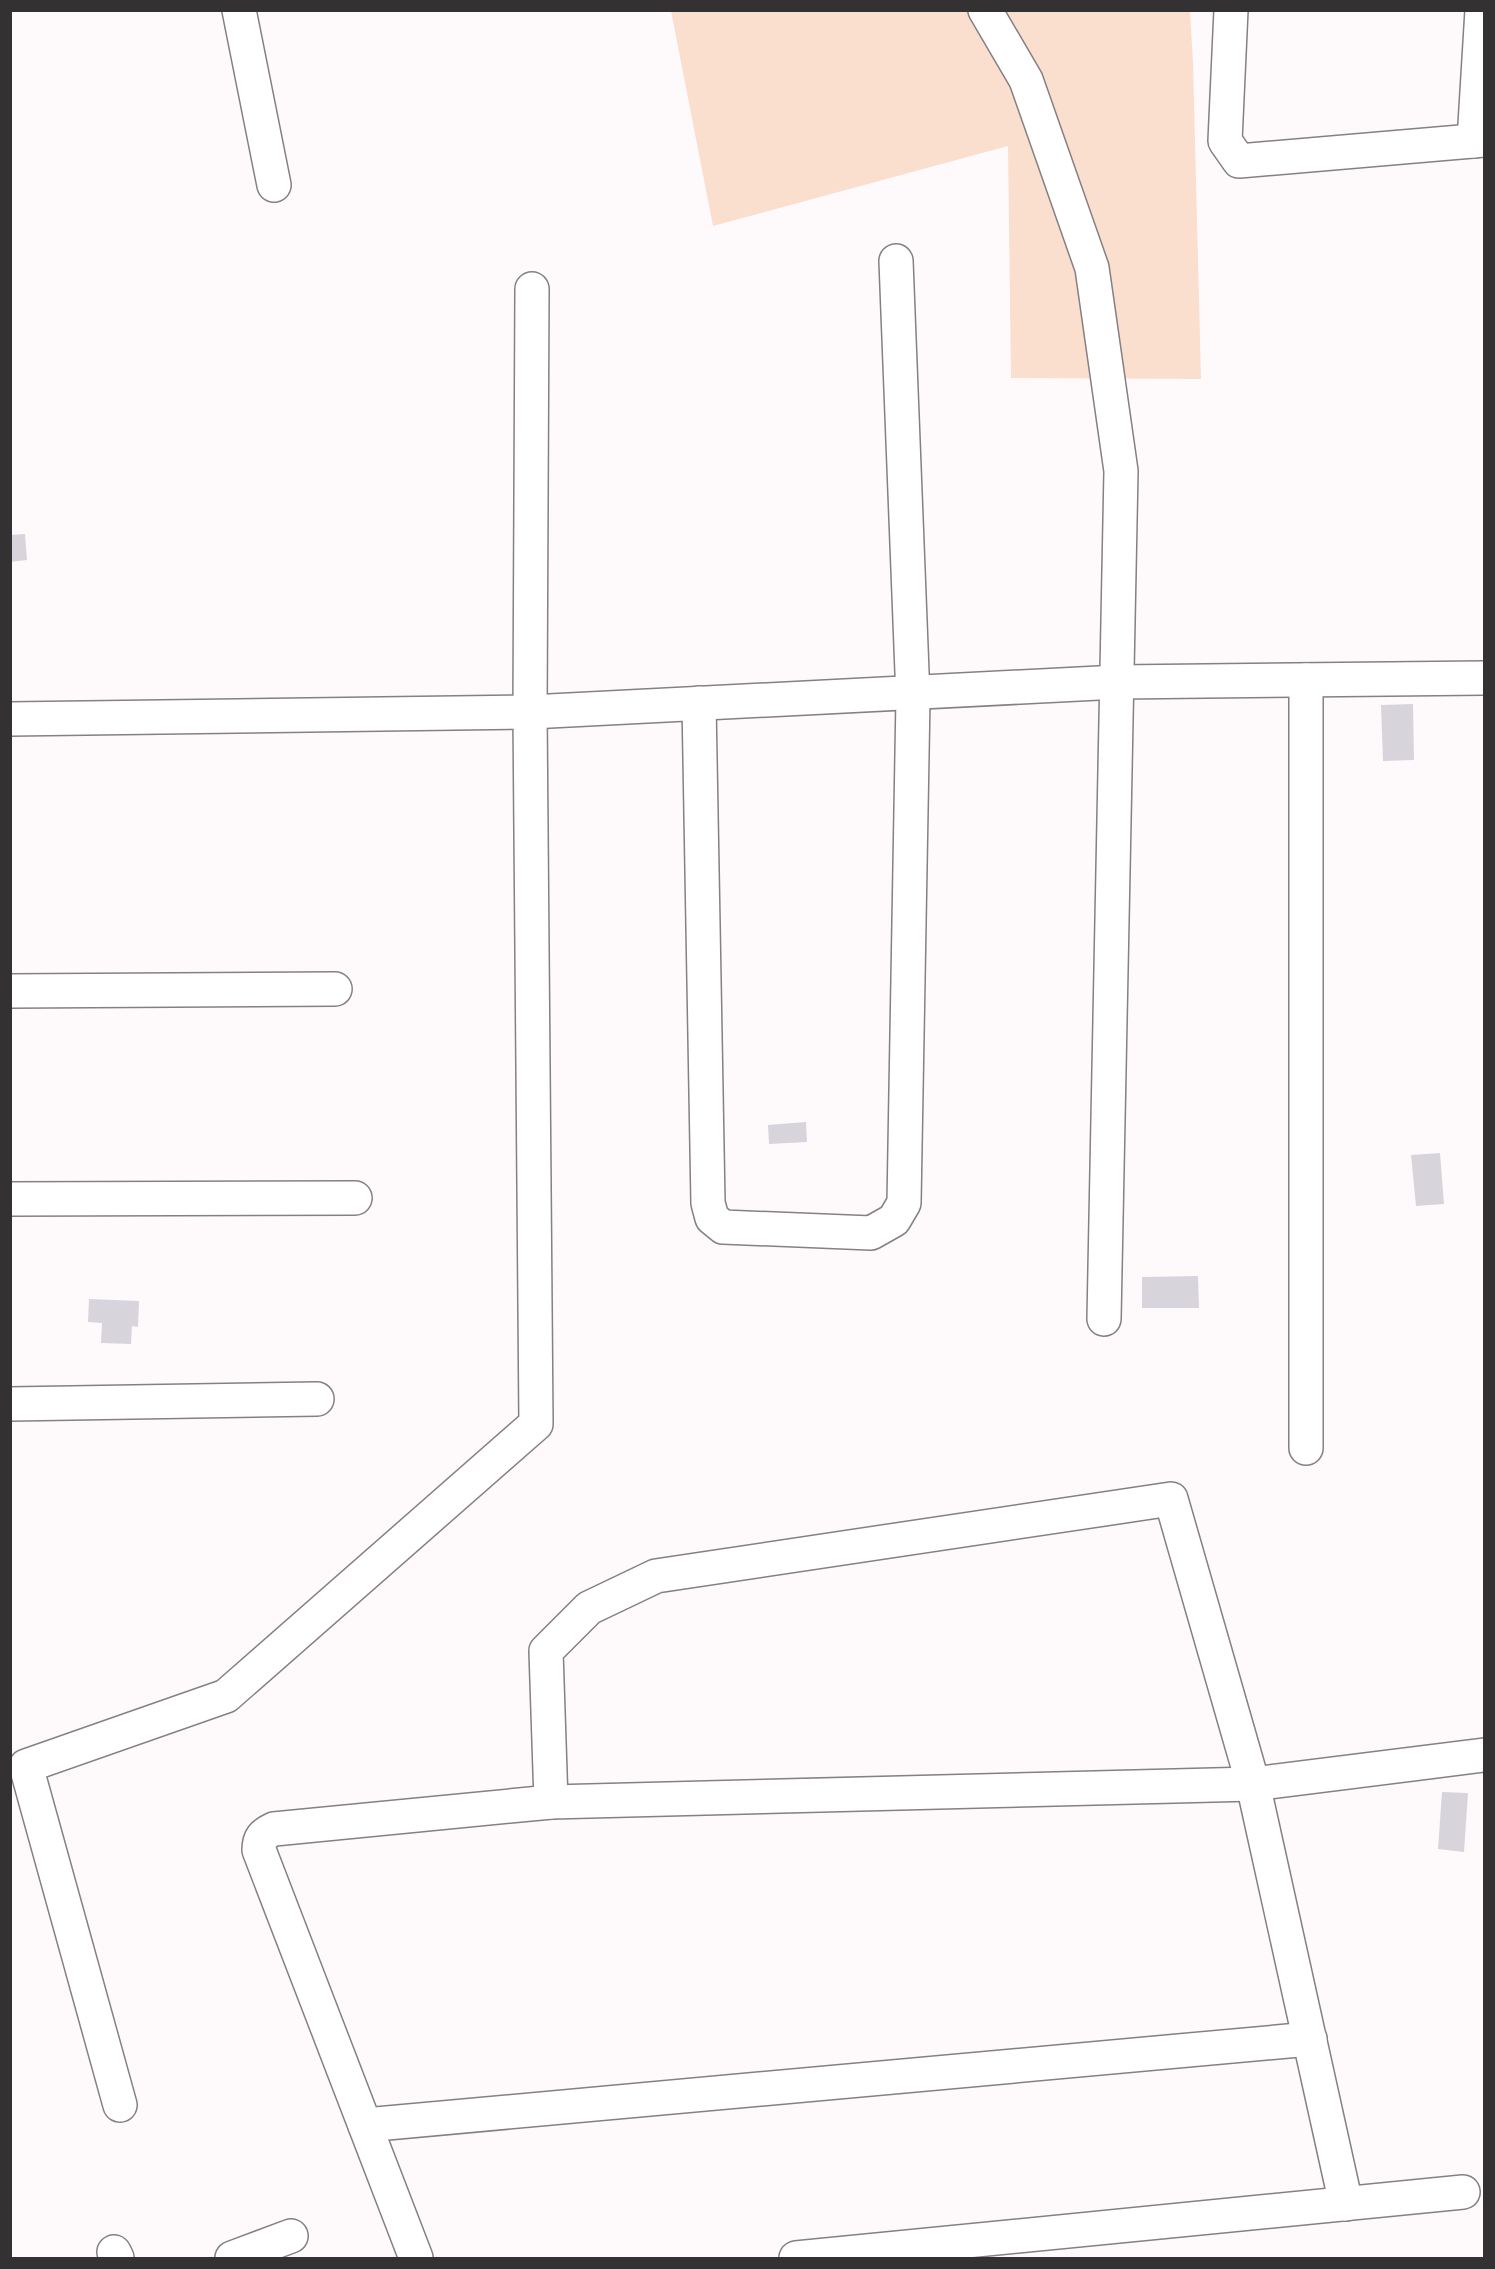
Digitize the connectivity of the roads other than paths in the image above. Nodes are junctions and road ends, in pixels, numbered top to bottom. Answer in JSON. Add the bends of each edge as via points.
{"nodes":[{"id":1,"x":239,"y":10,"type":"edge"},
{"id":2,"x":984,"y":10,"type":"edge"},
{"id":3,"x":1231,"y":10,"type":"edge"},
{"id":4,"x":1482,"y":10,"type":"edge"},
{"id":5,"x":1479,"y":140,"type":"edge"},
{"id":6,"x":274,"y":185,"type":"dead end"},
{"id":7,"x":896,"y":261,"type":"dead end"},
{"id":8,"x":532,"y":289,"type":"dead end"},
{"id":9,"x":1485,"y":678,"type":"edge"},
{"id":10,"x":1306,"y":680,"type":"junction"},
{"id":11,"x":1118,"y":682,"type":"junction"},
{"id":12,"x":912,"y":692,"type":"junction"},
{"id":13,"x":699,"y":703,"type":"junction"},
{"id":14,"x":530,"y":712,"type":"junction"},
{"id":15,"x":10,"y":719,"type":"edge"},
{"id":16,"x":335,"y":989,"type":"dead end"},
{"id":17,"x":10,"y":991,"type":"edge"},
{"id":18,"x":355,"y":1198,"type":"dead end"},
{"id":19,"x":10,"y":1199,"type":"edge"},
{"id":20,"x":1104,"y":1319,"type":"dead end"},
{"id":21,"x":317,"y":1399,"type":"dead end"},
{"id":22,"x":10,"y":1404,"type":"edge"},
{"id":23,"x":1306,"y":1448,"type":"dead end"},
{"id":24,"x":1485,"y":1755,"type":"edge"},
{"id":25,"x":1253,"y":1784,"type":"junction"},
{"id":26,"x":551,"y":1802,"type":"junction"},
{"id":27,"x":1310,"y":2039,"type":"junction"},
{"id":28,"x":120,"y":2105,"type":"dead end"},
{"id":29,"x":365,"y":2125,"type":"junction"},
{"id":30,"x":1463,"y":2192,"type":"dead end"},
{"id":31,"x":1346,"y":2204,"type":"junction"},
{"id":32,"x":291,"y":2236,"type":"dead end"},
{"id":33,"x":232,"y":2259,"type":"edge"},
{"id":34,"x":416,"y":2259,"type":"edge"},
{"id":35,"x":796,"y":2259,"type":"edge"}],
"edges":[{"from":1,"to":6,"type":"street"},
{"from":2,"to":11,"type":"street","via":[[1026,80],[1092,268],[1121,471]]},
{"from":3,"to":5,"type":"street","via":[[1225,141],[1239,161]]},
{"from":4,"to":5,"type":"street"},
{"from":7,"to":12,"type":"street"},
{"from":8,"to":14,"type":"street"},
{"from":9,"to":10,"type":"street"},
{"from":10,"to":11,"type":"street"},
{"from":10,"to":23,"type":"street"},
{"from":11,"to":12,"type":"street"},
{"from":11,"to":20,"type":"street"},
{"from":12,"to":13,"type":"street"},
{"from":12,"to":13,"type":"street","via":[[904,1203],[894,1220],[871,1233],[723,1227],[712,1218],[708,1203]]},
{"from":13,"to":14,"type":"street"},
{"from":14,"to":15,"type":"street"},
{"from":14,"to":28,"type":"street","via":[[536,1424],[226,1696],[26,1766]]},
{"from":16,"to":17,"type":"street"},
{"from":18,"to":19,"type":"street"},
{"from":21,"to":22,"type":"street"},
{"from":24,"to":25,"type":"street"},
{"from":25,"to":26,"type":"street"},
{"from":25,"to":26,"type":"street","via":[[1171,1499],[656,1576],[589,1608],[546,1651]]},
{"from":25,"to":27,"type":"street"},
{"from":26,"to":29,"type":"street","via":[[274,1829],[259,1841],[259,1850]]},
{"from":27,"to":29,"type":"street"},
{"from":27,"to":31,"type":"street"},
{"from":29,"to":34,"type":"street"},
{"from":30,"to":31,"type":"street"},
{"from":31,"to":35,"type":"street"},
{"from":32,"to":33,"type":"street"}]}
